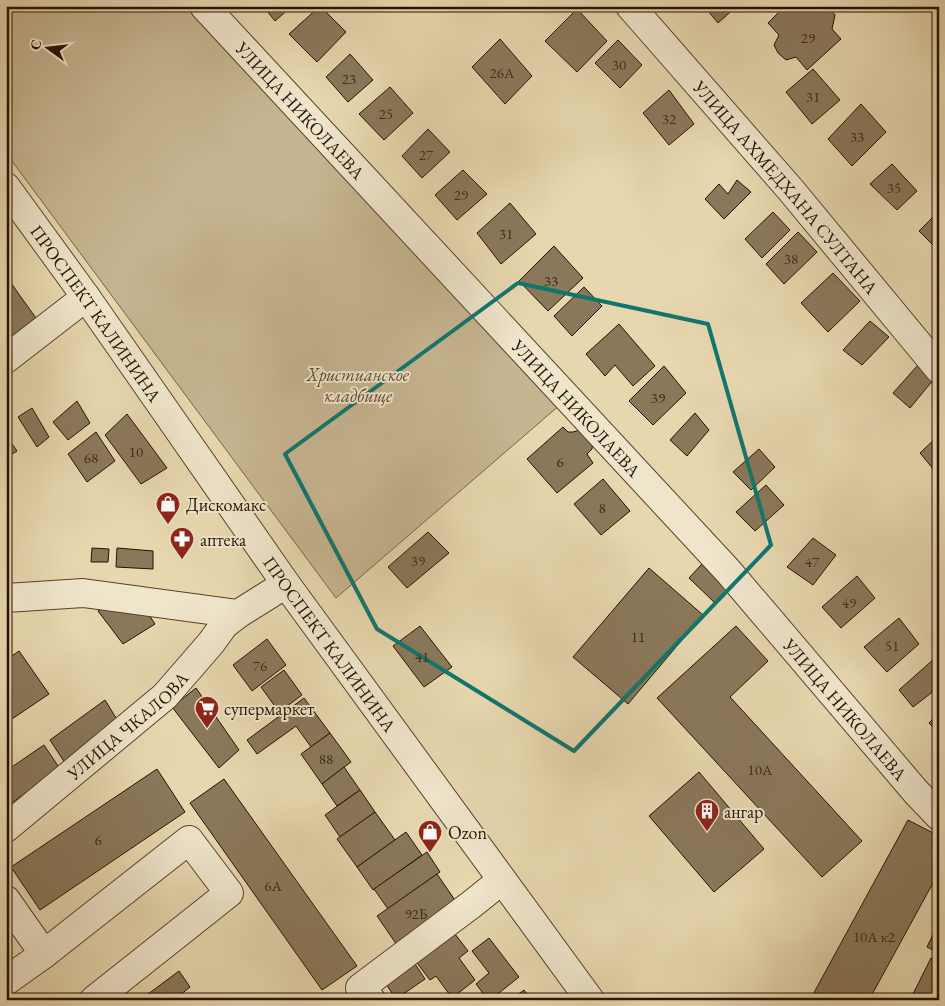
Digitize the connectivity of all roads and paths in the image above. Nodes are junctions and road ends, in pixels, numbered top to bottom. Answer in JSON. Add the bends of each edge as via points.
{"nodes":[{"id":1,"x":204,"y":6,"type":"edge"},
{"id":2,"x":630,"y":6,"type":"edge"},
{"id":3,"x":6,"y":187,"type":"edge"},
{"id":4,"x":86,"y":297,"type":"junction"},
{"id":5,"x":6,"y":359,"type":"edge"},
{"id":6,"x":939,"y":369,"type":"edge"},
{"id":7,"x":286,"y":584,"type":"junction"},
{"id":8,"x":6,"y":598,"type":"edge"},
{"id":9,"x":238,"y":614,"type":"junction"},
{"id":10,"x":939,"y":816,"type":"edge"},
{"id":11,"x":6,"y":828,"type":"edge"},
{"id":12,"x":502,"y":880,"type":"junction"},
{"id":13,"x":6,"y":900,"type":"edge"},
{"id":14,"x":44,"y":954,"type":"junction"},
{"id":15,"x":6,"y":981,"type":"edge"},
{"id":16,"x":358,"y":996,"type":"edge"},
{"id":17,"x":94,"y":1000,"type":"edge"},
{"id":18,"x":590,"y":1000,"type":"edge"}],
"edges":[{"from":1,"to":10,"type":"street","name":"УЛИЦА НИКОЛАЕВА","via":[[728,571]]},
{"from":2,"to":6,"type":"street","name":"УЛИЦА АХМЕДХАНА СУЛТАНА","via":[[790,189]]},
{"from":3,"to":4,"type":"street","name":"ПРОСПЕКТ КАЛИНИНА"},
{"from":4,"to":5,"type":"street"},
{"from":4,"to":7,"type":"street","name":"ПРОСПЕКТ КАЛИНИНА"},
{"from":7,"to":9,"type":"street","name":"УЛИЦА ЧКАЛОВА"},
{"from":7,"to":12,"type":"street","name":"ПРОСПЕКТ КАЛИНИНА"},
{"from":8,"to":9,"type":"street","via":[[83,593]]},
{"from":9,"to":11,"type":"street","name":"УЛИЦА ЧКАЛОВА","via":[[224,625],[165,696]]},
{"from":12,"to":16,"type":"street"},
{"from":12,"to":18,"type":"street","name":"ПРОСПЕКТ КАЛИНИНА"},
{"from":13,"to":14,"type":"street"},
{"from":14,"to":15,"type":"street"},
{"from":14,"to":17,"type":"street","via":[[189,840],[229,893]]}]}
